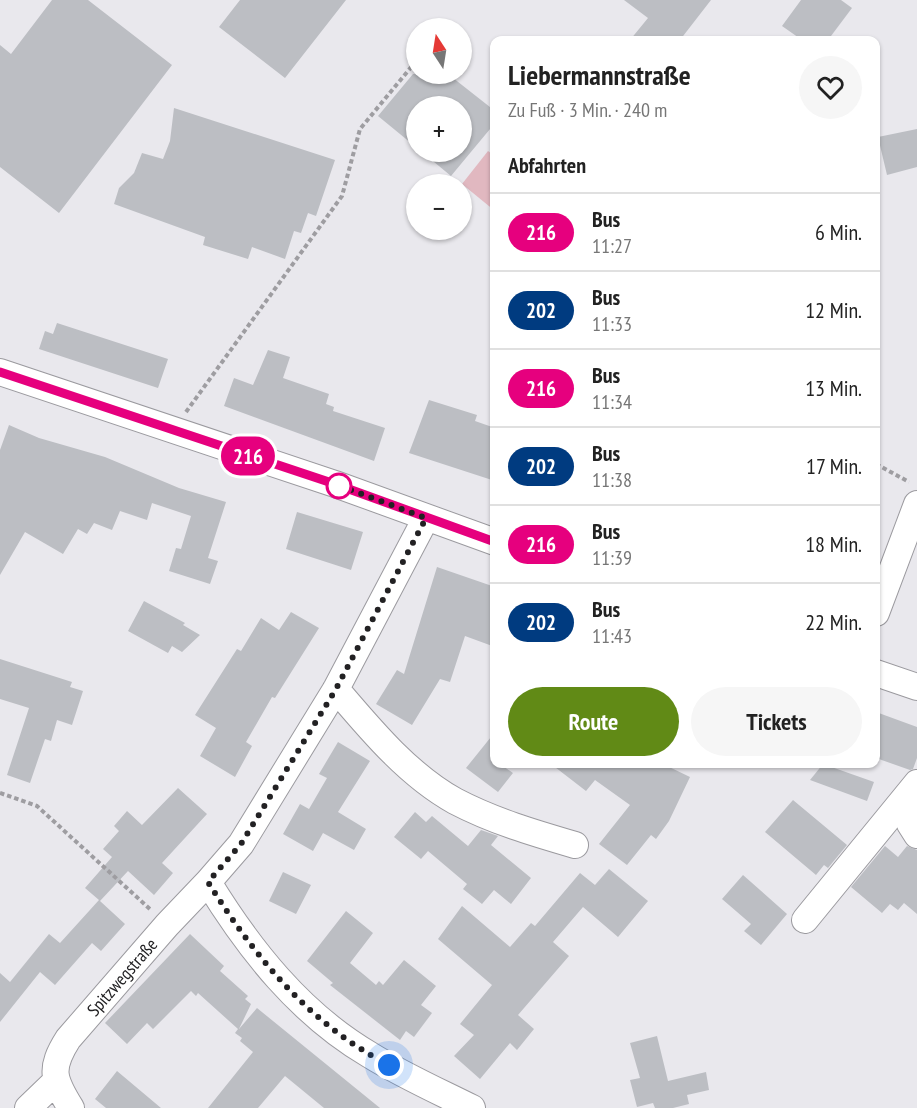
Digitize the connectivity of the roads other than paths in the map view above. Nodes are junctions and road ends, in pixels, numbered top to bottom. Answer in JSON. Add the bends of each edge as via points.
{"nodes":[{"id":1,"x":0,"y":372,"type":"edge"},
{"id":2,"x":917,"y":504,"type":"edge"},
{"id":3,"x":426,"y":518,"type":"junction"},
{"id":4,"x":490,"y":540,"type":"edge"},
{"id":5,"x":880,"y":603,"type":"edge"},
{"id":6,"x":880,"y":674,"type":"edge"},
{"id":7,"x":917,"y":687,"type":"edge"},
{"id":8,"x":336,"y":689,"type":"junction"},
{"id":9,"x":917,"y":783,"type":"edge"},
{"id":10,"x":917,"y":802,"type":"edge"},
{"id":11,"x":917,"y":835,"type":"edge"},
{"id":12,"x":575,"y":845,"type":"dead end"},
{"id":13,"x":208,"y":882,"type":"junction"},
{"id":14,"x":805,"y":920,"type":"dead end"},
{"id":15,"x":55,"y":1082,"type":"junction"},
{"id":16,"x":28,"y":1108,"type":"edge"},
{"id":17,"x":71,"y":1108,"type":"edge"},
{"id":18,"x":472,"y":1108,"type":"edge"}],
"edges":[{"from":1,"to":3,"type":"street"},
{"from":2,"to":5,"type":"street"},
{"from":3,"to":4,"type":"street"},
{"from":3,"to":8,"type":"street","name":"Spitzwegstraße"},
{"from":6,"to":7,"type":"street"},
{"from":8,"to":12,"type":"street","via":[[392,750],[437,790],[513,826]]},
{"from":8,"to":13,"type":"street","name":"Spitzwegstraße","via":[[241,844]]},
{"from":9,"to":14,"type":"street"},
{"from":10,"to":11,"type":"street","via":[[908,813]]},
{"from":13,"to":15,"type":"street","name":"Spitzwegstraße","via":[[68,1039],[56,1058]]},
{"from":13,"to":18,"type":"street","via":[[264,963],[331,1028],[369,1055]]},
{"from":15,"to":16,"type":"street"},
{"from":15,"to":17,"type":"street"}]}
